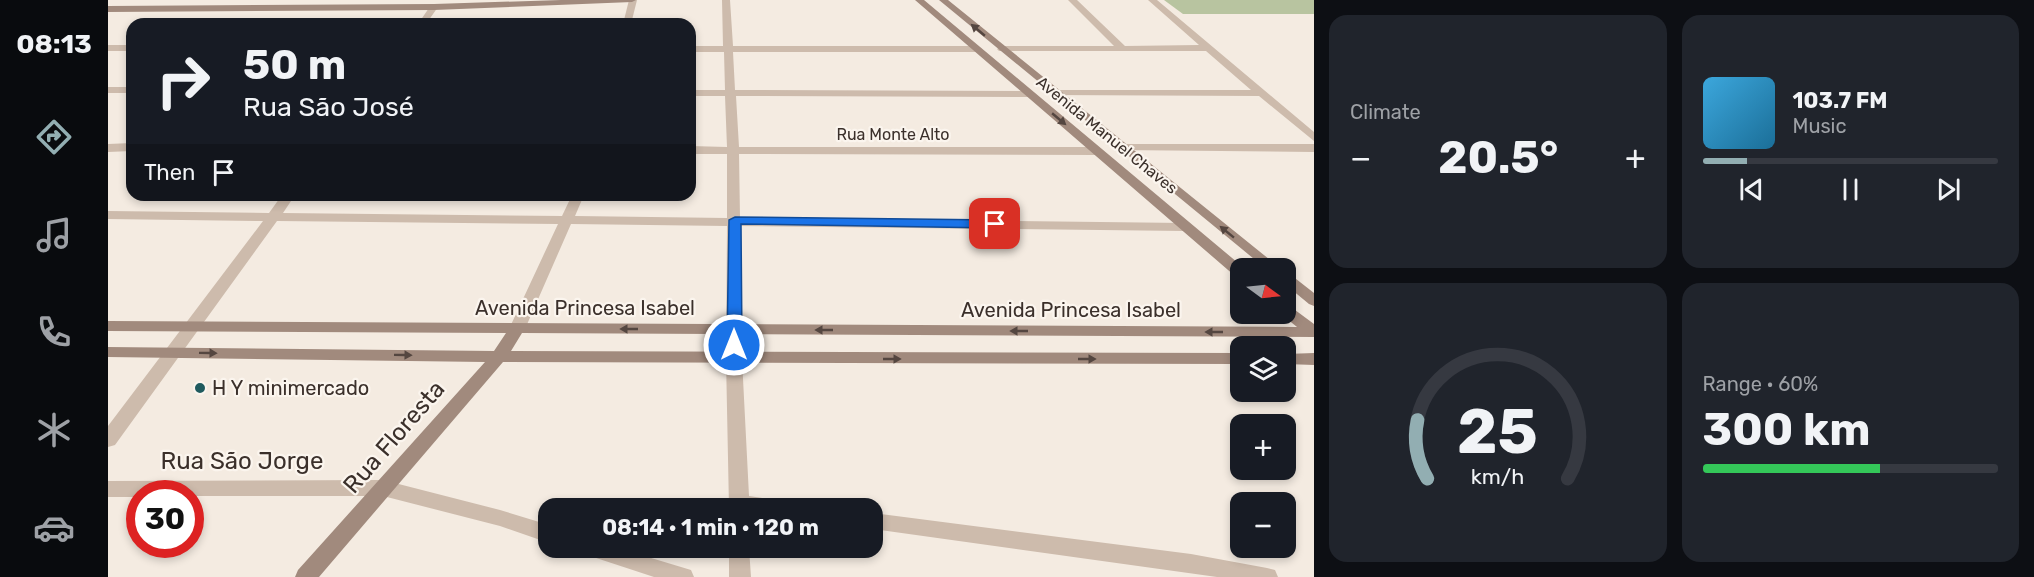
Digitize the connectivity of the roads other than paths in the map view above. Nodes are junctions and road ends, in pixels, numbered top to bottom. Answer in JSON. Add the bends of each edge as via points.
{"nodes":[{"id":1,"x":633,"y":0,"type":"edge"},
{"id":2,"x":726,"y":0,"type":"edge"},
{"id":3,"x":919,"y":0,"type":"edge"},
{"id":4,"x":943,"y":0,"type":"edge"},
{"id":5,"x":1072,"y":0,"type":"edge"},
{"id":6,"x":1152,"y":0,"type":"edge"},
{"id":7,"x":434,"y":7,"type":"junction"},
{"id":8,"x":108,"y":9,"type":"edge"},
{"id":9,"x":426,"y":18,"type":"edge"},
{"id":10,"x":628,"y":18,"type":"edge"},
{"id":11,"x":108,"y":48,"type":"edge"},
{"id":12,"x":126,"y":48,"type":"edge"},
{"id":13,"x":1122,"y":48,"type":"junction"},
{"id":14,"x":1206,"y":48,"type":"junction"},
{"id":15,"x":696,"y":49,"type":"edge"},
{"id":16,"x":727,"y":49,"type":"junction"},
{"id":17,"x":977,"y":49,"type":"junction"},
{"id":18,"x":1002,"y":49,"type":"junction"},
{"id":19,"x":108,"y":90,"type":"edge"},
{"id":20,"x":126,"y":90,"type":"edge"},
{"id":21,"x":696,"y":93,"type":"edge"},
{"id":22,"x":729,"y":93,"type":"junction"},
{"id":23,"x":1054,"y":93,"type":"junction"},
{"id":24,"x":1259,"y":93,"type":"junction"},
{"id":25,"x":1029,"y":94,"type":"junction"},
{"id":26,"x":1314,"y":138,"type":"edge"},
{"id":27,"x":126,"y":147,"type":"edge"},
{"id":28,"x":108,"y":148,"type":"edge"},
{"id":29,"x":1122,"y":148,"type":"junction"},
{"id":30,"x":1314,"y":148,"type":"edge"},
{"id":31,"x":696,"y":150,"type":"edge"},
{"id":32,"x":733,"y":150,"type":"junction"},
{"id":33,"x":1097,"y":151,"type":"junction"},
{"id":34,"x":286,"y":201,"type":"edge"},
{"id":35,"x":576,"y":201,"type":"edge"},
{"id":36,"x":108,"y":215,"type":"edge"},
{"id":37,"x":275,"y":215,"type":"junction"},
{"id":38,"x":568,"y":219,"type":"junction"},
{"id":39,"x":735,"y":220,"type":"junction"},
{"id":40,"x":1184,"y":226,"type":"junction"},
{"id":41,"x":1260,"y":258,"type":"edge"},
{"id":42,"x":1230,"y":265,"type":"edge"},
{"id":43,"x":1296,"y":286,"type":"edge"},
{"id":44,"x":1314,"y":301,"type":"edge"},
{"id":45,"x":1296,"y":318,"type":"edge"},
{"id":46,"x":191,"y":325,"type":"junction"},
{"id":47,"x":108,"y":326,"type":"edge"},
{"id":48,"x":517,"y":329,"type":"junction"},
{"id":49,"x":734,"y":330,"type":"junction"},
{"id":50,"x":1314,"y":332,"type":"edge"},
{"id":51,"x":108,"y":352,"type":"edge"},
{"id":52,"x":171,"y":352,"type":"junction"},
{"id":53,"x":499,"y":356,"type":"junction"},
{"id":54,"x":734,"y":359,"type":"junction"},
{"id":55,"x":1230,"y":359,"type":"edge"},
{"id":56,"x":1296,"y":359,"type":"edge"},
{"id":57,"x":1314,"y":359,"type":"edge"},
{"id":58,"x":108,"y":440,"type":"edge"},
{"id":59,"x":383,"y":488,"type":"junction"},
{"id":60,"x":108,"y":489,"type":"edge"},
{"id":61,"x":739,"y":498,"type":"edge"},
{"id":62,"x":883,"y":522,"type":"edge"},
{"id":63,"x":538,"y":530,"type":"edge"},
{"id":64,"x":623,"y":558,"type":"edge"},
{"id":65,"x":739,"y":558,"type":"edge"},
{"id":66,"x":306,"y":577,"type":"edge"},
{"id":67,"x":683,"y":577,"type":"edge"},
{"id":68,"x":740,"y":577,"type":"edge"},
{"id":69,"x":1267,"y":577,"type":"edge"}],
"edges":[{"from":1,"to":7,"type":"street"},
{"from":1,"to":10,"type":"street"},
{"from":2,"to":16,"type":"street"},
{"from":3,"to":17,"type":"street","name":"Avenida Manuel Chaves"},
{"from":18,"to":4,"type":"street","name":"Avenida Manuel Chaves","one_way":true},
{"from":5,"to":13,"type":"street"},
{"from":6,"to":14,"type":"street"},
{"from":7,"to":8,"type":"street"},
{"from":7,"to":9,"type":"street"},
{"from":11,"to":12,"type":"street"},
{"from":13,"to":14,"type":"street"},
{"from":13,"to":18,"type":"street"},
{"from":14,"to":24,"type":"street"},
{"from":15,"to":16,"type":"street"},
{"from":16,"to":17,"type":"street"},
{"from":16,"to":22,"type":"street"},
{"from":17,"to":25,"type":"street","name":"Avenida Manuel Chaves"},
{"from":18,"to":23,"type":"street","name":"Avenida Manuel Chaves"},
{"from":19,"to":20,"type":"street"},
{"from":21,"to":22,"type":"street"},
{"from":22,"to":25,"type":"street"},
{"from":22,"to":32,"type":"street"},
{"from":23,"to":24,"type":"street"},
{"from":23,"to":29,"type":"street","name":"Avenida Manuel Chaves"},
{"from":24,"to":26,"type":"street"},
{"from":25,"to":33,"type":"street","name":"Avenida Manuel Chaves","one_way":true},
{"from":27,"to":28,"type":"street"},
{"from":29,"to":30,"type":"street"},
{"from":41,"to":29,"type":"street","name":"Avenida Manuel Chaves","one_way":true},
{"from":31,"to":32,"type":"street","name":"Rua Monte Alto"},
{"from":32,"to":33,"type":"street","name":"Rua Monte Alto"},
{"from":32,"to":39,"type":"street"},
{"from":33,"to":40,"type":"street","name":"Avenida Manuel Chaves"},
{"from":34,"to":37,"type":"street"},
{"from":35,"to":38,"type":"street"},
{"from":36,"to":37,"type":"street"},
{"from":37,"to":38,"type":"street"},
{"from":37,"to":46,"type":"street"},
{"from":38,"to":39,"type":"street"},
{"from":38,"to":48,"type":"street"},
{"from":39,"to":40,"type":"street"},
{"from":39,"to":49,"type":"street"},
{"from":40,"to":42,"type":"street","name":"Avenida Manuel Chaves"},
{"from":43,"to":44,"type":"street"},
{"from":45,"to":50,"type":"street"},
{"from":46,"to":47,"type":"street","name":"Avenida Princesa Isabel"},
{"from":46,"to":48,"type":"street","name":"Avenida Princesa Isabel"},
{"from":46,"to":52,"type":"street"},
{"from":49,"to":48,"type":"street","name":"Avenida Princesa Isabel","one_way":true},
{"from":48,"to":53,"type":"street","name":"Rua Floresta"},
{"from":50,"to":49,"type":"street","name":"Avenida Princesa Isabel","one_way":true},
{"from":49,"to":54,"type":"street"},
{"from":51,"to":52,"type":"street"},
{"from":52,"to":53,"type":"street","one_way":true},
{"from":52,"to":58,"type":"street"},
{"from":53,"to":54,"type":"street"},
{"from":53,"to":59,"type":"street","name":"Rua Floresta"},
{"from":54,"to":55,"type":"street","one_way":true},
{"from":54,"to":61,"type":"street"},
{"from":56,"to":57,"type":"street"},
{"from":59,"to":60,"type":"street","name":"Rua São Jorge"},
{"from":59,"to":63,"type":"street","name":"Rua São Jorge"},
{"from":59,"to":66,"type":"street","name":"Rua Floresta"},
{"from":62,"to":69,"type":"street","via":[[1191,563]]},
{"from":64,"to":67,"type":"street"},
{"from":65,"to":68,"type":"street"}]}
